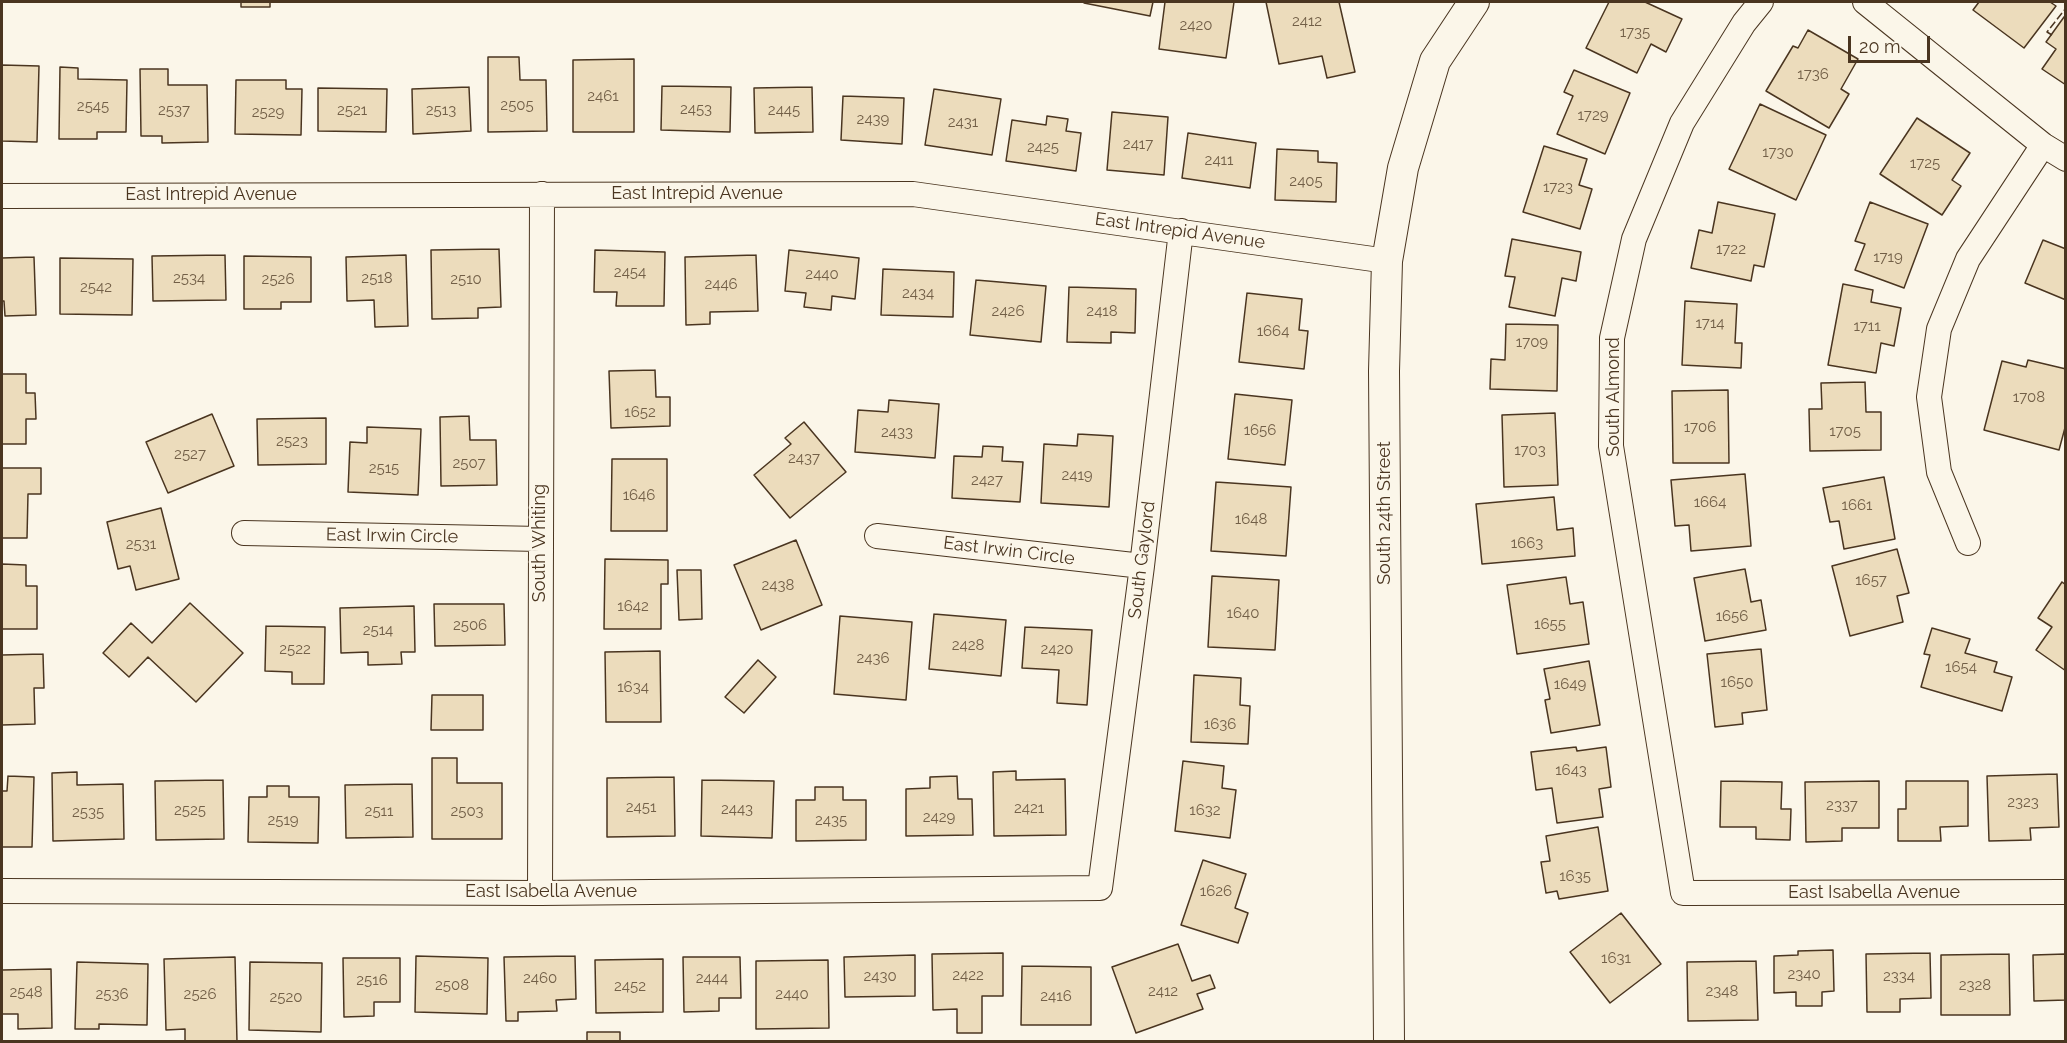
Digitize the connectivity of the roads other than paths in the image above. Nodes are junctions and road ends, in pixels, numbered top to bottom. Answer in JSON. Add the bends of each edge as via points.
{"nodes":[{"id":1,"x":1474,"y":2,"type":"edge"},
{"id":2,"x":1761,"y":2,"type":"edge"},
{"id":3,"x":1865,"y":2,"type":"edge"},
{"id":4,"x":2043,"y":145,"type":"junction"},
{"id":5,"x":2066,"y":159,"type":"edge"},
{"id":6,"x":542,"y":194,"type":"junction"},
{"id":7,"x":2,"y":196,"type":"edge"},
{"id":8,"x":1181,"y":231,"type":"junction"},
{"id":9,"x":1387,"y":261,"type":"junction"},
{"id":10,"x":244,"y":533,"type":"dead end"},
{"id":11,"x":877,"y":536,"type":"dead end"},
{"id":12,"x":540,"y":539,"type":"junction"},
{"id":13,"x":1968,"y":543,"type":"dead end"},
{"id":14,"x":1142,"y":566,"type":"junction"},
{"id":15,"x":1100,"y":888,"type":"joint"},
{"id":16,"x":2,"y":891,"type":"edge"},
{"id":17,"x":2066,"y":892,"type":"edge"},
{"id":18,"x":540,"y":893,"type":"junction"},
{"id":19,"x":1683,"y":893,"type":"joint"},
{"id":20,"x":1389,"y":1041,"type":"edge"}],
"edges":[{"from":1,"to":9,"type":"street","name":"South 24th Street","via":[[1435,61],[1402,168]]},
{"from":2,"to":19,"type":"street","name":"South Almond","via":[[1743,23],[1682,123],[1634,239],[1612,338],[1611,446]]},
{"from":3,"to":4,"type":"street"},
{"from":4,"to":5,"type":"street"},
{"from":4,"to":13,"type":"street","via":[[1968,259],[1939,329],[1929,397],[1939,472]]},
{"from":6,"to":7,"type":"street","name":"East Intrepid Avenue"},
{"from":6,"to":8,"type":"street","name":"East Intrepid Avenue","via":[[913,194]]},
{"from":6,"to":12,"type":"street","name":"South Whiting"},
{"from":8,"to":9,"type":"street","name":"East Intrepid Avenue"},
{"from":8,"to":14,"type":"street","name":"South Gaylord"},
{"from":9,"to":20,"type":"street","name":"South 24th Street","via":[[1384,371]]},
{"from":10,"to":12,"type":"street","name":"East Irwin Circle"},
{"from":11,"to":14,"type":"street","name":"East Irwin Circle"},
{"from":12,"to":18,"type":"street","name":"South Whiting"},
{"from":14,"to":15,"type":"street","name":"South Gaylord"},
{"from":15,"to":18,"type":"street","name":"East Isabella Avenue"},
{"from":16,"to":18,"type":"street","name":"East Isabella Avenue"},
{"from":17,"to":19,"type":"street","name":"East Isabella Avenue"}]}
